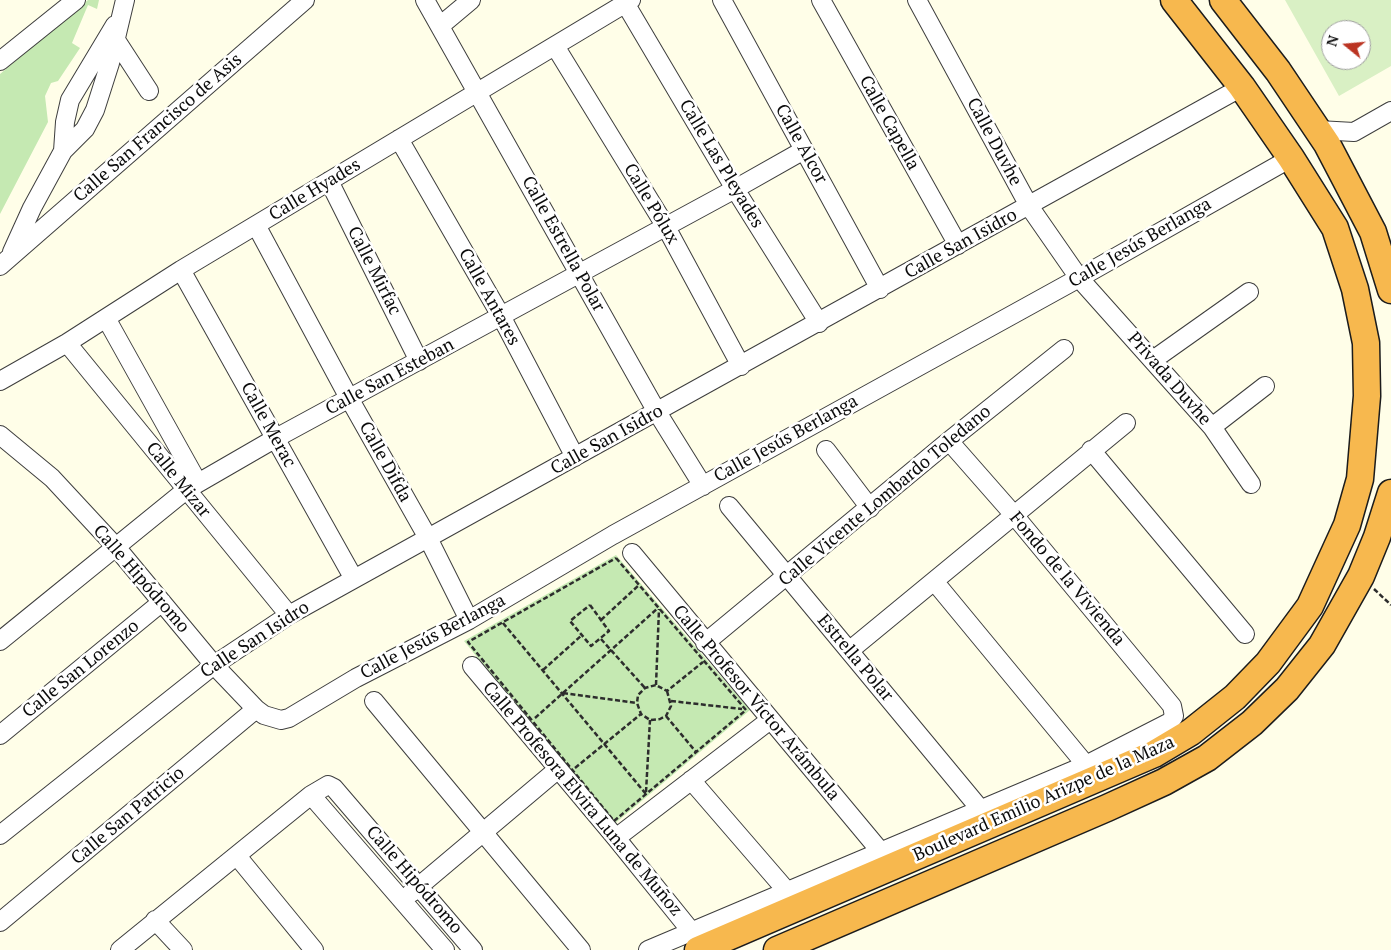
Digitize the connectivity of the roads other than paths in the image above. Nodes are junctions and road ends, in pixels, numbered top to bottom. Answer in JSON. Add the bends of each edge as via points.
{"nodes":[{"id":1,"x":76,"y":0,"type":"edge"},
{"id":2,"x":125,"y":0,"type":"edge"},
{"id":3,"x":305,"y":0,"type":"edge"},
{"id":4,"x":425,"y":0,"type":"edge"},
{"id":5,"x":471,"y":0,"type":"edge"},
{"id":6,"x":722,"y":0,"type":"edge"},
{"id":7,"x":821,"y":0,"type":"edge"},
{"id":8,"x":917,"y":0,"type":"edge"},
{"id":9,"x":1174,"y":0,"type":"edge"},
{"id":10,"x":1223,"y":0,"type":"edge"},
{"id":11,"x":628,"y":2,"type":"edge"},
{"id":12,"x":440,"y":26,"type":"junction"},
{"id":13,"x":115,"y":30,"type":"junction"},
{"id":14,"x":555,"y":46,"type":"junction"},
{"id":15,"x":0,"y":61,"type":"edge"},
{"id":16,"x":1242,"y":88,"type":"junction"},
{"id":17,"x":149,"y":91,"type":"dead end"},
{"id":18,"x":478,"y":92,"type":"junction"},
{"id":19,"x":1391,"y":111,"type":"edge"},
{"id":20,"x":1318,"y":130,"type":"junction"},
{"id":21,"x":1354,"y":132,"type":"junction"},
{"id":22,"x":399,"y":139,"type":"junction"},
{"id":23,"x":804,"y":150,"type":"junction"},
{"id":24,"x":63,"y":151,"type":"junction"},
{"id":25,"x":1291,"y":158,"type":"junction"},
{"id":26,"x":1337,"y":162,"type":"junction"},
{"id":27,"x":329,"y":181,"type":"junction"},
{"id":28,"x":735,"y":189,"type":"junction"},
{"id":29,"x":1029,"y":206,"type":"junction"},
{"id":30,"x":256,"y":225,"type":"junction"},
{"id":31,"x":666,"y":227,"type":"junction"},
{"id":32,"x":958,"y":245,"type":"junction"},
{"id":33,"x":5,"y":261,"type":"edge"},
{"id":34,"x":180,"y":270,"type":"junction"},
{"id":35,"x":579,"y":274,"type":"junction"},
{"id":36,"x":1079,"y":278,"type":"junction"},
{"id":37,"x":880,"y":289,"type":"junction"},
{"id":38,"x":1391,"y":290,"type":"edge"},
{"id":39,"x":1249,"y":292,"type":"dead end"},
{"id":40,"x":501,"y":316,"type":"junction"},
{"id":41,"x":106,"y":318,"type":"junction"},
{"id":42,"x":819,"y":323,"type":"junction"},
{"id":43,"x":67,"y":343,"type":"junction"},
{"id":44,"x":1064,"y":349,"type":"dead end"},
{"id":45,"x":1153,"y":360,"type":"junction"},
{"id":46,"x":419,"y":361,"type":"junction"},
{"id":47,"x":741,"y":366,"type":"junction"},
{"id":48,"x":0,"y":380,"type":"edge"},
{"id":49,"x":1265,"y":386,"type":"dead end"},
{"id":50,"x":349,"y":398,"type":"junction"},
{"id":51,"x":657,"y":412,"type":"junction"},
{"id":52,"x":1126,"y":423,"type":"dead end"},
{"id":53,"x":1212,"y":427,"type":"junction"},
{"id":54,"x":0,"y":435,"type":"edge"},
{"id":55,"x":276,"y":438,"type":"junction"},
{"id":56,"x":949,"y":441,"type":"junction"},
{"id":57,"x":826,"y":450,"type":"dead end"},
{"id":58,"x":1091,"y":450,"type":"junction"},
{"id":59,"x":575,"y":457,"type":"junction"},
{"id":60,"x":1251,"y":484,"type":"dead end"},
{"id":61,"x":192,"y":486,"type":"junction"},
{"id":62,"x":702,"y":486,"type":"junction"},
{"id":63,"x":1391,"y":492,"type":"edge"},
{"id":64,"x":729,"y":506,"type":"dead end"},
{"id":65,"x":870,"y":508,"type":"junction"},
{"id":66,"x":1014,"y":515,"type":"junction"},
{"id":67,"x":428,"y":538,"type":"junction"},
{"id":68,"x":116,"y":547,"type":"junction"},
{"id":69,"x":632,"y":553,"type":"dead end"},
{"id":70,"x":787,"y":577,"type":"junction"},
{"id":71,"x":354,"y":579,"type":"junction"},
{"id":72,"x":934,"y":581,"type":"junction"},
{"id":73,"x":162,"y":602,"type":"junction"},
{"id":74,"x":289,"y":615,"type":"junction"},
{"id":75,"x":470,"y":620,"type":"junction"},
{"id":76,"x":1245,"y":634,"type":"dead end"},
{"id":77,"x":0,"y":641,"type":"edge"},
{"id":78,"x":849,"y":651,"type":"junction"},
{"id":79,"x":705,"y":652,"type":"junction"},
{"id":80,"x":214,"y":665,"type":"junction"},
{"id":81,"x":472,"y":666,"type":"dead end"},
{"id":82,"x":374,"y":701,"type":"dead end"},
{"id":83,"x":256,"y":709,"type":"junction"},
{"id":84,"x":281,"y":720,"type":"joint"},
{"id":85,"x":770,"y":720,"type":"junction"},
{"id":86,"x":0,"y":735,"type":"edge"},
{"id":87,"x":1086,"y":766,"type":"junction"},
{"id":88,"x":565,"y":770,"type":"junction"},
{"id":89,"x":692,"y":780,"type":"junction"},
{"id":90,"x":311,"y":795,"type":"junction"},
{"id":91,"x":981,"y":810,"type":"junction"},
{"id":92,"x":484,"y":833,"type":"junction"},
{"id":93,"x":0,"y":835,"type":"edge"},
{"id":94,"x":616,"y":838,"type":"junction"},
{"id":95,"x":881,"y":852,"type":"junction"},
{"id":96,"x":237,"y":856,"type":"junction"},
{"id":97,"x":420,"y":886,"type":"junction"},
{"id":98,"x":786,"y":890,"type":"junction"},
{"id":99,"x":403,"y":900,"type":"junction"},
{"id":100,"x":155,"y":920,"type":"junction"},
{"id":101,"x":0,"y":922,"type":"edge"},
{"id":102,"x":694,"y":941,"type":"edge"},
{"id":103,"x":120,"y":950,"type":"edge"},
{"id":104,"x":183,"y":950,"type":"edge"},
{"id":105,"x":314,"y":950,"type":"edge"},
{"id":106,"x":445,"y":950,"type":"edge"},
{"id":107,"x":473,"y":950,"type":"edge"},
{"id":108,"x":580,"y":950,"type":"edge"},
{"id":109,"x":648,"y":950,"type":"edge"},
{"id":110,"x":777,"y":950,"type":"edge"}],
"edges":[{"from":1,"to":15,"type":"street"},
{"from":2,"to":13,"type":"street"},
{"from":3,"to":33,"type":"street","name":"Calle San Francisco de Asis"},
{"from":4,"to":12,"type":"street","name":"Calle Estrella Polar"},
{"from":5,"to":12,"type":"street"},
{"from":6,"to":23,"type":"street","name":"Calle Alcor"},
{"from":7,"to":32,"type":"street","name":"Calle Capella"},
{"from":8,"to":29,"type":"street","name":"Calle Duvhe"},
{"from":9,"to":16,"type":"highway","name":"Boulevard Emilio Arizpe de la Maza"},
{"from":10,"to":20,"type":"highway","via":[[1278,71]]},
{"from":11,"to":14,"type":"street","name":"Calle Hyades"},
{"from":11,"to":28,"type":"street","name":"Calle Las Pleyades"},
{"from":12,"to":18,"type":"street","name":"Calle Estrella Polar"},
{"from":13,"to":17,"type":"street"},
{"from":13,"to":24,"type":"street","via":[[70,100]]},
{"from":13,"to":24,"type":"street","via":[[104,87],[95,110],[85,129]]},
{"from":14,"to":18,"type":"street","name":"Calle Hyades"},
{"from":14,"to":31,"type":"street","name":"Calle Pólux"},
{"from":16,"to":25,"type":"highway","name":"Boulevard Emilio Arizpe de la Maza"},
{"from":16,"to":29,"type":"street","name":"Calle San Isidro"},
{"from":18,"to":22,"type":"street","name":"Calle Hyades"},
{"from":18,"to":35,"type":"street","name":"Calle Estrella Polar"},
{"from":19,"to":21,"type":"street"},
{"from":20,"to":21,"type":"street"},
{"from":20,"to":26,"type":"highway"},
{"from":21,"to":26,"type":"street"},
{"from":22,"to":27,"type":"street","name":"Calle Hyades"},
{"from":22,"to":40,"type":"street","name":"Calle Antares"},
{"from":23,"to":28,"type":"street","name":"Calle San Esteban"},
{"from":23,"to":37,"type":"street","name":"Calle Alcor"},
{"from":24,"to":33,"type":"street"},
{"from":25,"to":36,"type":"street","name":"Calle Jesús Berlanga"},
{"from":25,"to":102,"type":"highway","name":"Boulevard Emilio Arizpe de la Maza","via":[[1335,228],[1355,289],[1366,343],[1364,438],[1360,479],[1347,525],[1310,606],[1268,663],[1235,696],[1191,732],[1154,754]]},
{"from":26,"to":38,"type":"highway","via":[[1373,232]]},
{"from":27,"to":30,"type":"street","name":"Calle Hyades"},
{"from":27,"to":46,"type":"street","name":"Calle Mirfac"},
{"from":28,"to":31,"type":"street","name":"Calle San Esteban"},
{"from":28,"to":42,"type":"street","name":"Calle Las Pleyades"},
{"from":29,"to":32,"type":"street","name":"Calle San Isidro"},
{"from":29,"to":36,"type":"street","name":"Calle Duvhe"},
{"from":30,"to":34,"type":"street","name":"Calle Hyades"},
{"from":30,"to":50,"type":"street","name":"Calle Difda"},
{"from":31,"to":35,"type":"street","name":"Calle San Esteban"},
{"from":31,"to":47,"type":"street","name":"Calle Pólux"},
{"from":32,"to":37,"type":"street","name":"Calle San Isidro"},
{"from":34,"to":41,"type":"street","name":"Calle Hyades"},
{"from":34,"to":55,"type":"street","name":"Calle Merac"},
{"from":35,"to":40,"type":"street","name":"Calle San Esteban"},
{"from":35,"to":51,"type":"street","name":"Calle Estrella Polar"},
{"from":36,"to":45,"type":"street","name":"Privada Duvhe"},
{"from":36,"to":62,"type":"street","name":"Calle Jesús Berlanga"},
{"from":37,"to":42,"type":"street","name":"Calle San Isidro"},
{"from":39,"to":45,"type":"street"},
{"from":40,"to":46,"type":"street","name":"Calle San Esteban"},
{"from":40,"to":59,"type":"street","name":"Calle Antares"},
{"from":41,"to":43,"type":"street","name":"Calle Hyades"},
{"from":41,"to":61,"type":"street","name":"Calle Mizar"},
{"from":42,"to":47,"type":"street","name":"Calle San Isidro"},
{"from":43,"to":48,"type":"street","name":"Calle Hyades"},
{"from":43,"to":61,"type":"street","name":"Calle Mizar"},
{"from":44,"to":56,"type":"street","name":"Calle Vicente Lombardo Toledano"},
{"from":45,"to":53,"type":"street","name":"Privada Duvhe"},
{"from":46,"to":50,"type":"street","name":"Calle San Esteban"},
{"from":47,"to":51,"type":"street","name":"Calle San Isidro"},
{"from":49,"to":53,"type":"street"},
{"from":50,"to":55,"type":"street","name":"Calle San Esteban"},
{"from":50,"to":67,"type":"street","name":"Calle Difda"},
{"from":51,"to":59,"type":"street","name":"Calle San Isidro"},
{"from":51,"to":62,"type":"street","name":"Calle Estrella Polar"},
{"from":52,"to":58,"type":"street"},
{"from":53,"to":60,"type":"street","name":"Privada Duvhe"},
{"from":54,"to":68,"type":"street","name":"Calle Hipódromo","via":[[52,478]]},
{"from":55,"to":61,"type":"street","name":"Calle San Esteban"},
{"from":55,"to":71,"type":"street","name":"Calle Merac"},
{"from":56,"to":65,"type":"street","name":"Calle Vicente Lombardo Toledano"},
{"from":56,"to":66,"type":"street","name":"Fondo de la Vivienda"},
{"from":57,"to":65,"type":"street"},
{"from":58,"to":66,"type":"street"},
{"from":58,"to":76,"type":"street"},
{"from":59,"to":67,"type":"street","name":"Calle San Isidro"},
{"from":61,"to":68,"type":"street","name":"Calle San Esteban"},
{"from":61,"to":74,"type":"street","name":"Calle Mizar"},
{"from":62,"to":75,"type":"street","name":"Calle Jesús Berlanga"},
{"from":63,"to":110,"type":"highway","name":"Boulevard Emilio Arizpe de la Maza","via":[[1361,576],[1322,645],[1288,689],[1252,723],[1207,758],[1107,808]]},
{"from":64,"to":70,"type":"street","name":"Estrella Polar"},
{"from":65,"to":70,"type":"street","name":"Calle Vicente Lombardo Toledano"},
{"from":66,"to":72,"type":"street"},
{"from":66,"to":87,"type":"street","name":"Fondo de la Vivienda","via":[[1172,706],[1174,716],[1170,722]]},
{"from":67,"to":71,"type":"street","name":"Calle San Isidro"},
{"from":67,"to":75,"type":"street","name":"Calle Difda"},
{"from":68,"to":73,"type":"street","name":"Calle Hipódromo"},
{"from":68,"to":77,"type":"street","name":"Calle San Esteban"},
{"from":69,"to":79,"type":"street","name":"Calle Profesor Víctor Arámbula"},
{"from":70,"to":78,"type":"street","name":"Estrella Polar"},
{"from":70,"to":79,"type":"street","name":"Calle Vicente Lombardo Toledano"},
{"from":71,"to":74,"type":"street","name":"Calle San Isidro"},
{"from":72,"to":78,"type":"street"},
{"from":72,"to":87,"type":"street"},
{"from":73,"to":80,"type":"street","name":"Calle Hipódromo"},
{"from":73,"to":86,"type":"street","name":"Calle San Lorenzo"},
{"from":74,"to":80,"type":"street","name":"Calle San Isidro"},
{"from":75,"to":84,"type":"street","name":"Calle Jesús Berlanga"},
{"from":78,"to":91,"type":"street","name":"Estrella Polar"},
{"from":79,"to":85,"type":"street","name":"Calle Profesor Víctor Arámbula"},
{"from":80,"to":83,"type":"street","name":"Calle Hipódromo"},
{"from":80,"to":93,"type":"street","name":"Calle San Isidro"},
{"from":81,"to":88,"type":"street","name":"Calle Profesora Elvira Luna de Muñoz"},
{"from":82,"to":92,"type":"street"},
{"from":83,"to":84,"type":"street","name":"Calle Hipódromo","via":[[264,716]]},
{"from":83,"to":101,"type":"street","name":"Calle San Patricio"},
{"from":85,"to":89,"type":"street"},
{"from":85,"to":95,"type":"street","name":"Calle Profesor Víctor Arámbula"},
{"from":87,"to":91,"type":"street"},
{"from":88,"to":92,"type":"street"},
{"from":88,"to":94,"type":"street","name":"Calle Profesora Elvira Luna de Muñoz"},
{"from":89,"to":94,"type":"street"},
{"from":89,"to":98,"type":"street"},
{"from":90,"to":96,"type":"street"},
{"from":90,"to":97,"type":"street","name":"Calle Hipódromo","via":[[324,785],[334,788]]},
{"from":90,"to":99,"type":"street","name":"Calle Hipódromo"},
{"from":91,"to":95,"type":"street"},
{"from":92,"to":97,"type":"street"},
{"from":92,"to":108,"type":"street"},
{"from":94,"to":102,"type":"street","name":"Calle Profesora Elvira Luna de Muñoz"},
{"from":95,"to":98,"type":"street"},
{"from":96,"to":100,"type":"street"},
{"from":96,"to":105,"type":"street"},
{"from":97,"to":99,"type":"street"},
{"from":97,"to":107,"type":"street","name":"Calle Hipódromo"},
{"from":98,"to":102,"type":"street"},
{"from":99,"to":106,"type":"street","name":"Calle Hipódromo"},
{"from":100,"to":103,"type":"street"},
{"from":100,"to":104,"type":"street"},
{"from":102,"to":109,"type":"street"}]}
